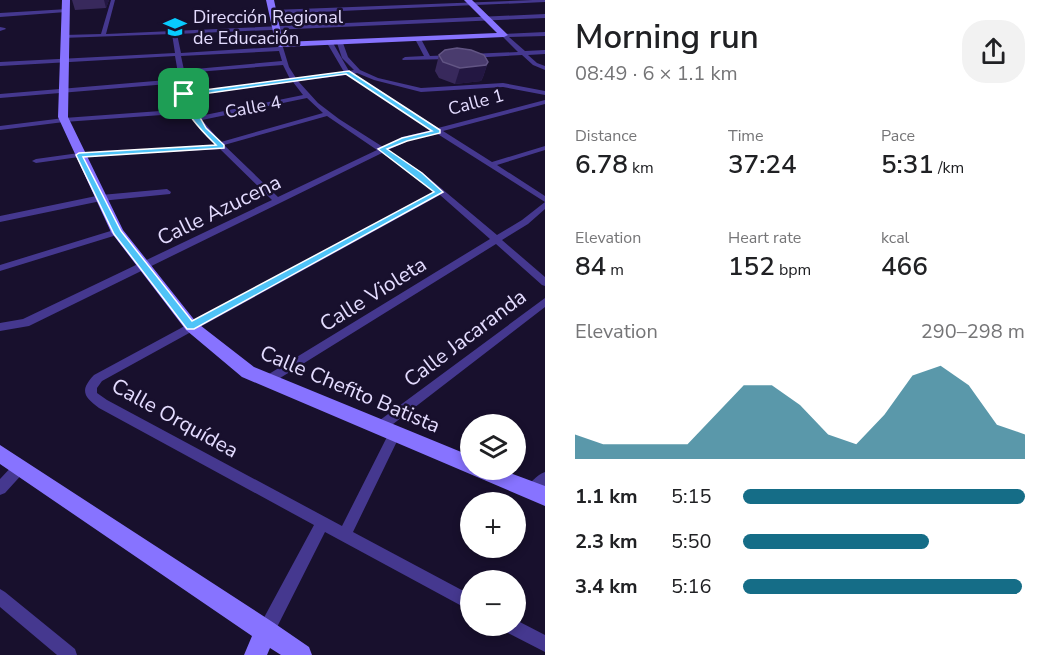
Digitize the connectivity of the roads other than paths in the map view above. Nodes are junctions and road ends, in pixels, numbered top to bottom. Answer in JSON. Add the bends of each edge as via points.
{"nodes":[{"id":1,"x":113,"y":0,"type":"edge"},
{"id":2,"x":270,"y":0,"type":"edge"},
{"id":3,"x":389,"y":0,"type":"edge"},
{"id":4,"x":545,"y":1,"type":"edge"},
{"id":5,"x":470,"y":2,"type":"edge"},
{"id":6,"x":526,"y":2,"type":"edge"},
{"id":7,"x":66,"y":5,"type":"edge"},
{"id":8,"x":393,"y":7,"type":"junction"},
{"id":9,"x":273,"y":12,"type":"junction"},
{"id":10,"x":0,"y":15,"type":"edge"},
{"id":11,"x":545,"y":16,"type":"edge"},
{"id":12,"x":488,"y":19,"type":"junction"},
{"id":13,"x":402,"y":23,"type":"junction"},
{"id":14,"x":278,"y":28,"type":"junction"},
{"id":15,"x":174,"y":31,"type":"junction"},
{"id":16,"x":545,"y":33,"type":"edge"},
{"id":17,"x":103,"y":35,"type":"junction"},
{"id":18,"x":504,"y":35,"type":"junction"},
{"id":19,"x":64,"y":37,"type":"junction"},
{"id":20,"x":417,"y":39,"type":"junction"},
{"id":21,"x":330,"y":43,"type":"junction"},
{"id":22,"x":340,"y":43,"type":"junction"},
{"id":23,"x":280,"y":47,"type":"junction"},
{"id":24,"x":545,"y":52,"type":"edge"},
{"id":25,"x":522,"y":53,"type":"junction"},
{"id":26,"x":177,"y":54,"type":"junction"},
{"id":27,"x":429,"y":58,"type":"junction"},
{"id":28,"x":405,"y":59,"type":"dead end"},
{"id":29,"x":64,"y":60,"type":"junction"},
{"id":30,"x":285,"y":63,"type":"junction"},
{"id":31,"x":0,"y":64,"type":"edge"},
{"id":32,"x":545,"y":68,"type":"edge"},
{"id":33,"x":358,"y":71,"type":"junction"},
{"id":34,"x":180,"y":72,"type":"junction"},
{"id":35,"x":347,"y":72,"type":"junction"},
{"id":36,"x":294,"y":80,"type":"junction"},
{"id":37,"x":182,"y":81,"type":"junction"},
{"id":38,"x":63,"y":91,"type":"junction"},
{"id":39,"x":545,"y":93,"type":"edge"},
{"id":40,"x":184,"y":94,"type":"junction"},
{"id":41,"x":0,"y":96,"type":"edge"},
{"id":42,"x":309,"y":96,"type":"junction"},
{"id":43,"x":545,"y":102,"type":"edge"},
{"id":44,"x":192,"y":111,"type":"junction"},
{"id":45,"x":328,"y":114,"type":"junction"},
{"id":46,"x":197,"y":119,"type":"junction"},
{"id":47,"x":64,"y":120,"type":"junction"},
{"id":48,"x":0,"y":128,"type":"edge"},
{"id":49,"x":437,"y":131,"type":"junction"},
{"id":50,"x":221,"y":145,"type":"junction"},
{"id":51,"x":545,"y":148,"type":"edge"},
{"id":52,"x":382,"y":149,"type":"junction"},
{"id":53,"x":79,"y":155,"type":"junction"},
{"id":54,"x":36,"y":161,"type":"dead end"},
{"id":55,"x":490,"y":165,"type":"junction"},
{"id":56,"x":167,"y":192,"type":"dead end"},
{"id":57,"x":439,"y":192,"type":"junction"},
{"id":58,"x":101,"y":198,"type":"junction"},
{"id":59,"x":545,"y":200,"type":"edge"},
{"id":60,"x":278,"y":201,"type":"junction"},
{"id":61,"x":545,"y":205,"type":"edge"},
{"id":62,"x":0,"y":219,"type":"edge"},
{"id":63,"x":117,"y":232,"type":"junction"},
{"id":64,"x":496,"y":239,"type":"junction"},
{"id":65,"x":144,"y":266,"type":"junction"},
{"id":66,"x":0,"y":268,"type":"edge"},
{"id":67,"x":545,"y":282,"type":"edge"},
{"id":68,"x":545,"y":302,"type":"edge"},
{"id":69,"x":190,"y":326,"type":"junction"},
{"id":70,"x":2,"y":328,"type":"edge"},
{"id":71,"x":268,"y":380,"type":"junction"},
{"id":72,"x":380,"y":427,"type":"junction"},
{"id":73,"x":395,"y":433,"type":"junction"},
{"id":74,"x":0,"y":454,"type":"edge"},
{"id":75,"x":460,"y":460,"type":"edge"},
{"id":76,"x":20,"y":467,"type":"junction"},
{"id":77,"x":514,"y":480,"type":"edge"},
{"id":78,"x":0,"y":488,"type":"edge"},
{"id":79,"x":541,"y":488,"type":"edge"},
{"id":80,"x":323,"y":522,"type":"junction"},
{"id":81,"x":345,"y":534,"type":"junction"},
{"id":82,"x":0,"y":597,"type":"edge"},
{"id":83,"x":460,"y":597,"type":"edge"},
{"id":84,"x":266,"y":631,"type":"junction"},
{"id":85,"x":526,"y":634,"type":"edge"},
{"id":86,"x":545,"y":644,"type":"edge"},
{"id":87,"x":69,"y":655,"type":"edge"},
{"id":88,"x":255,"y":655,"type":"edge"},
{"id":89,"x":301,"y":655,"type":"edge"}],
"edges":[{"from":1,"to":17,"type":"street"},
{"from":2,"to":9,"type":"street"},
{"from":3,"to":8,"type":"street"},
{"from":4,"to":6,"type":"street"},
{"from":5,"to":6,"type":"street"},
{"from":5,"to":8,"type":"street"},
{"from":5,"to":12,"type":"street"},
{"from":6,"to":11,"type":"street"},
{"from":7,"to":10,"type":"street"},
{"from":7,"to":19,"type":"street","name":"Calle Chefito Batista"},
{"from":8,"to":9,"type":"street"},
{"from":8,"to":13,"type":"street"},
{"from":9,"to":14,"type":"street"},
{"from":11,"to":12,"type":"street"},
{"from":12,"to":13,"type":"street"},
{"from":12,"to":18,"type":"street"},
{"from":13,"to":14,"type":"street"},
{"from":14,"to":15,"type":"street"},
{"from":14,"to":23,"type":"street"},
{"from":15,"to":17,"type":"street"},
{"from":15,"to":26,"type":"street"},
{"from":16,"to":18,"type":"street"},
{"from":17,"to":19,"type":"street"},
{"from":18,"to":20,"type":"street"},
{"from":18,"to":25,"type":"street"},
{"from":19,"to":29,"type":"street","name":"Calle Chefito Batista"},
{"from":20,"to":22,"type":"street"},
{"from":20,"to":27,"type":"street"},
{"from":21,"to":22,"type":"street"},
{"from":21,"to":23,"type":"street"},
{"from":21,"to":35,"type":"street"},
{"from":22,"to":33,"type":"street","via":[[345,58]]},
{"from":23,"to":26,"type":"street"},
{"from":23,"to":30,"type":"street"},
{"from":24,"to":25,"type":"street"},
{"from":25,"to":27,"type":"street"},
{"from":25,"to":32,"type":"street"},
{"from":26,"to":29,"type":"street"},
{"from":26,"to":34,"type":"street"},
{"from":27,"to":28,"type":"street"},
{"from":29,"to":31,"type":"street"},
{"from":29,"to":38,"type":"street","name":"Calle Chefito Batista"},
{"from":30,"to":34,"type":"street"},
{"from":30,"to":36,"type":"street"},
{"from":33,"to":35,"type":"street"},
{"from":33,"to":39,"type":"street","via":[[421,90],[503,85]]},
{"from":34,"to":37,"type":"street"},
{"from":35,"to":36,"type":"street"},
{"from":35,"to":49,"type":"street"},
{"from":36,"to":40,"type":"street"},
{"from":36,"to":42,"type":"street"},
{"from":37,"to":38,"type":"street"},
{"from":37,"to":40,"type":"street"},
{"from":38,"to":41,"type":"street"},
{"from":38,"to":47,"type":"street","name":"Calle Chefito Batista"},
{"from":40,"to":44,"type":"street"},
{"from":42,"to":45,"type":"street"},
{"from":42,"to":46,"type":"street","name":"Calle 4"},
{"from":43,"to":49,"type":"street","name":"Calle 1"},
{"from":44,"to":46,"type":"street"},
{"from":44,"to":47,"type":"street"},
{"from":45,"to":50,"type":"street"},
{"from":45,"to":52,"type":"street"},
{"from":46,"to":50,"type":"street"},
{"from":47,"to":48,"type":"street"},
{"from":47,"to":53,"type":"street","name":"Calle Chefito Batista"},
{"from":49,"to":52,"type":"street","name":"Calle 1"},
{"from":49,"to":55,"type":"street"},
{"from":50,"to":53,"type":"street"},
{"from":50,"to":60,"type":"street"},
{"from":51,"to":55,"type":"street"},
{"from":52,"to":57,"type":"street"},
{"from":52,"to":60,"type":"street","name":"Calle Azucena"},
{"from":53,"to":54,"type":"street"},
{"from":53,"to":58,"type":"street","name":"Calle Chefito Batista"},
{"from":55,"to":59,"type":"street"},
{"from":56,"to":58,"type":"street"},
{"from":57,"to":64,"type":"street"},
{"from":57,"to":69,"type":"street","name":"Calle Orquídea"},
{"from":58,"to":62,"type":"street"},
{"from":58,"to":63,"type":"street","name":"Calle Chefito Batista"},
{"from":60,"to":65,"type":"street","name":"Calle Azucena"},
{"from":61,"to":64,"type":"street","name":"Calle Violeta"},
{"from":63,"to":65,"type":"street","name":"Calle Chefito Batista"},
{"from":63,"to":66,"type":"street"},
{"from":64,"to":67,"type":"street"},
{"from":64,"to":71,"type":"street","name":"Calle Violeta"},
{"from":65,"to":69,"type":"street","name":"Calle Chefito Batista"},
{"from":65,"to":70,"type":"street","name":"Calle Azucena","via":[[25,323]]},
{"from":68,"to":72,"type":"street","name":"Calle Jacaranda"},
{"from":69,"to":71,"type":"street","name":"Calle Chefito Batista","via":[[248,372]]},
{"from":69,"to":80,"type":"street","name":"Calle Orquídea","via":[[98,378],[91,386],[91,395]]},
{"from":71,"to":72,"type":"street","name":"Calle Chefito Batista"},
{"from":72,"to":73,"type":"street","name":"Calle Chefito Batista"},
{"from":73,"to":75,"type":"street","name":"Calle Chefito Batista"},
{"from":73,"to":81,"type":"street"},
{"from":74,"to":76,"type":"street"},
{"from":76,"to":78,"type":"street"},
{"from":76,"to":84,"type":"street"},
{"from":77,"to":79,"type":"street"},
{"from":80,"to":81,"type":"street","name":"Calle Orquídea"},
{"from":80,"to":84,"type":"street"},
{"from":81,"to":83,"type":"street","name":"Calle Orquídea"},
{"from":82,"to":87,"type":"street"},
{"from":84,"to":88,"type":"street"},
{"from":84,"to":89,"type":"street"},
{"from":85,"to":86,"type":"street"}]}
